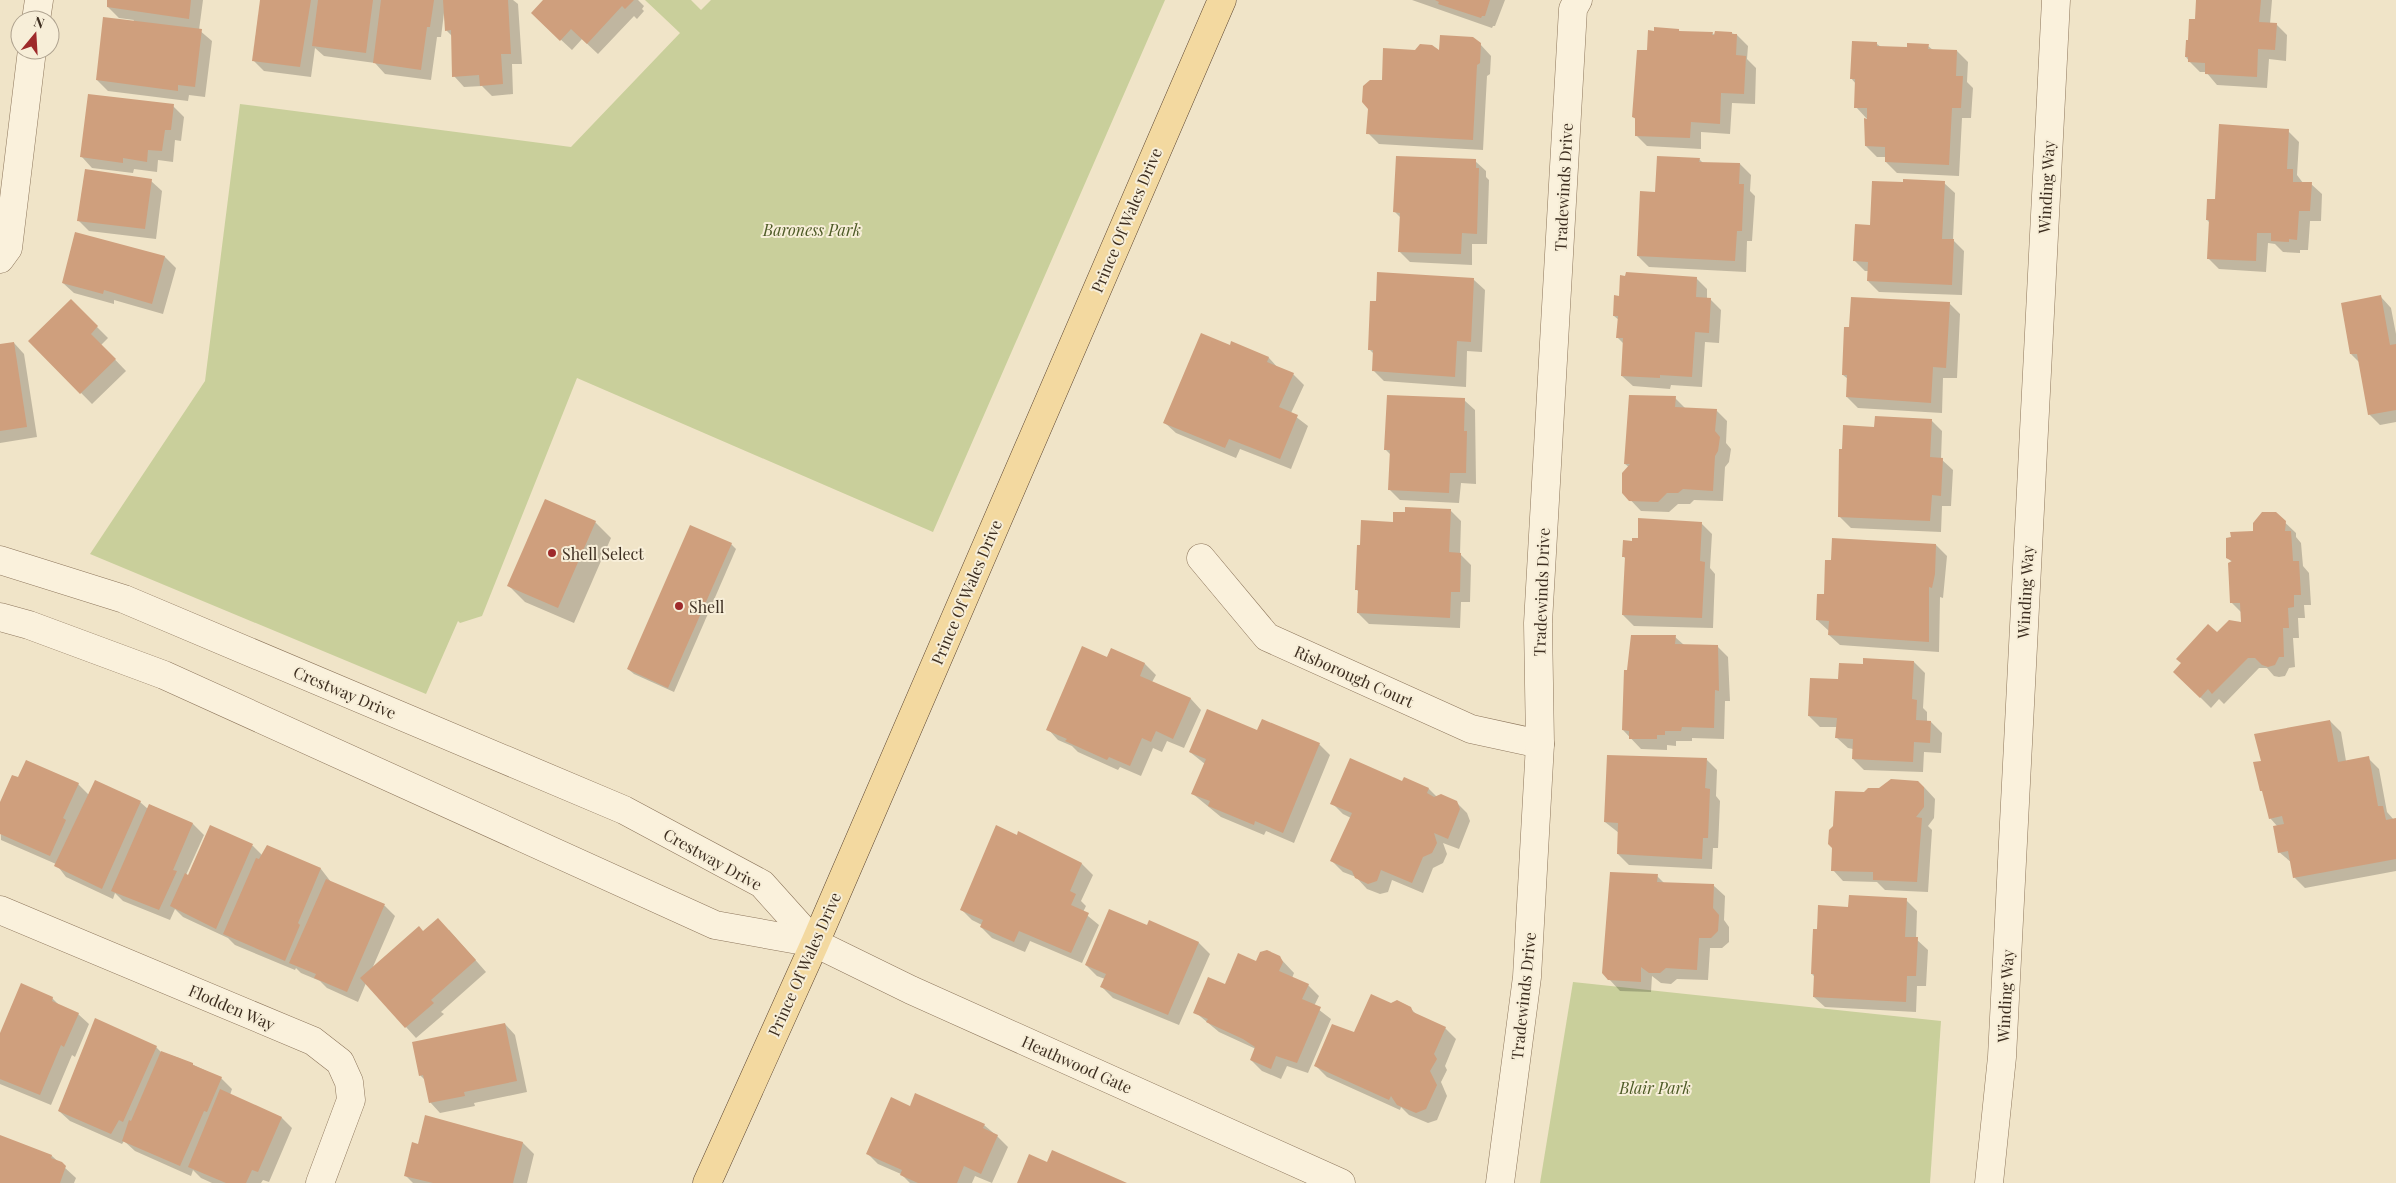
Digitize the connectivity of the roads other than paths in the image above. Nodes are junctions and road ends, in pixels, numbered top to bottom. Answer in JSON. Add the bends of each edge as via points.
{"nodes":[{"id":1,"x":1222,"y":0,"type":"edge"},
{"id":2,"x":1578,"y":0,"type":"edge"},
{"id":3,"x":2056,"y":0,"type":"edge"},
{"id":4,"x":31,"y":60,"type":"edge"},
{"id":5,"x":0,"y":259,"type":"edge"},
{"id":6,"x":1201,"y":558,"type":"dead end"},
{"id":7,"x":0,"y":560,"type":"edge"},
{"id":8,"x":0,"y":617,"type":"edge"},
{"id":9,"x":1540,"y":744,"type":"junction"},
{"id":10,"x":0,"y":910,"type":"edge"},
{"id":11,"x":815,"y":943,"type":"junction"},
{"id":12,"x":320,"y":1183,"type":"edge"},
{"id":13,"x":706,"y":1183,"type":"edge"},
{"id":14,"x":1341,"y":1183,"type":"edge"},
{"id":15,"x":1500,"y":1183,"type":"edge"},
{"id":16,"x":1989,"y":1183,"type":"edge"}],
"edges":[{"from":1,"to":11,"type":"main road","name":"Prince Of Wales Drive"},
{"from":2,"to":9,"type":"street","name":"Tradewinds Drive","via":[[1573,9],[1538,623]]},
{"from":3,"to":16,"type":"street","name":"Winding Way","via":[[2002,1057]]},
{"from":4,"to":5,"type":"street","via":[[8,248]]},
{"from":6,"to":9,"type":"street","name":"Risborough Court","via":[[1267,637],[1471,728]]},
{"from":7,"to":11,"type":"street","name":"Crestway Drive","via":[[124,599],[624,810],[762,884]]},
{"from":8,"to":11,"type":"street","via":[[164,675],[714,925]]},
{"from":9,"to":15,"type":"street","name":"Tradewinds Drive","via":[[1527,977]]},
{"from":10,"to":12,"type":"street","name":"Flodden Way","via":[[313,1041],[340,1062],[349,1082],[351,1100]]},
{"from":11,"to":13,"type":"main road","name":"Prince Of Wales Drive"},
{"from":11,"to":14,"type":"street","name":"Heathwood Gate","via":[[920,994]]}]}
